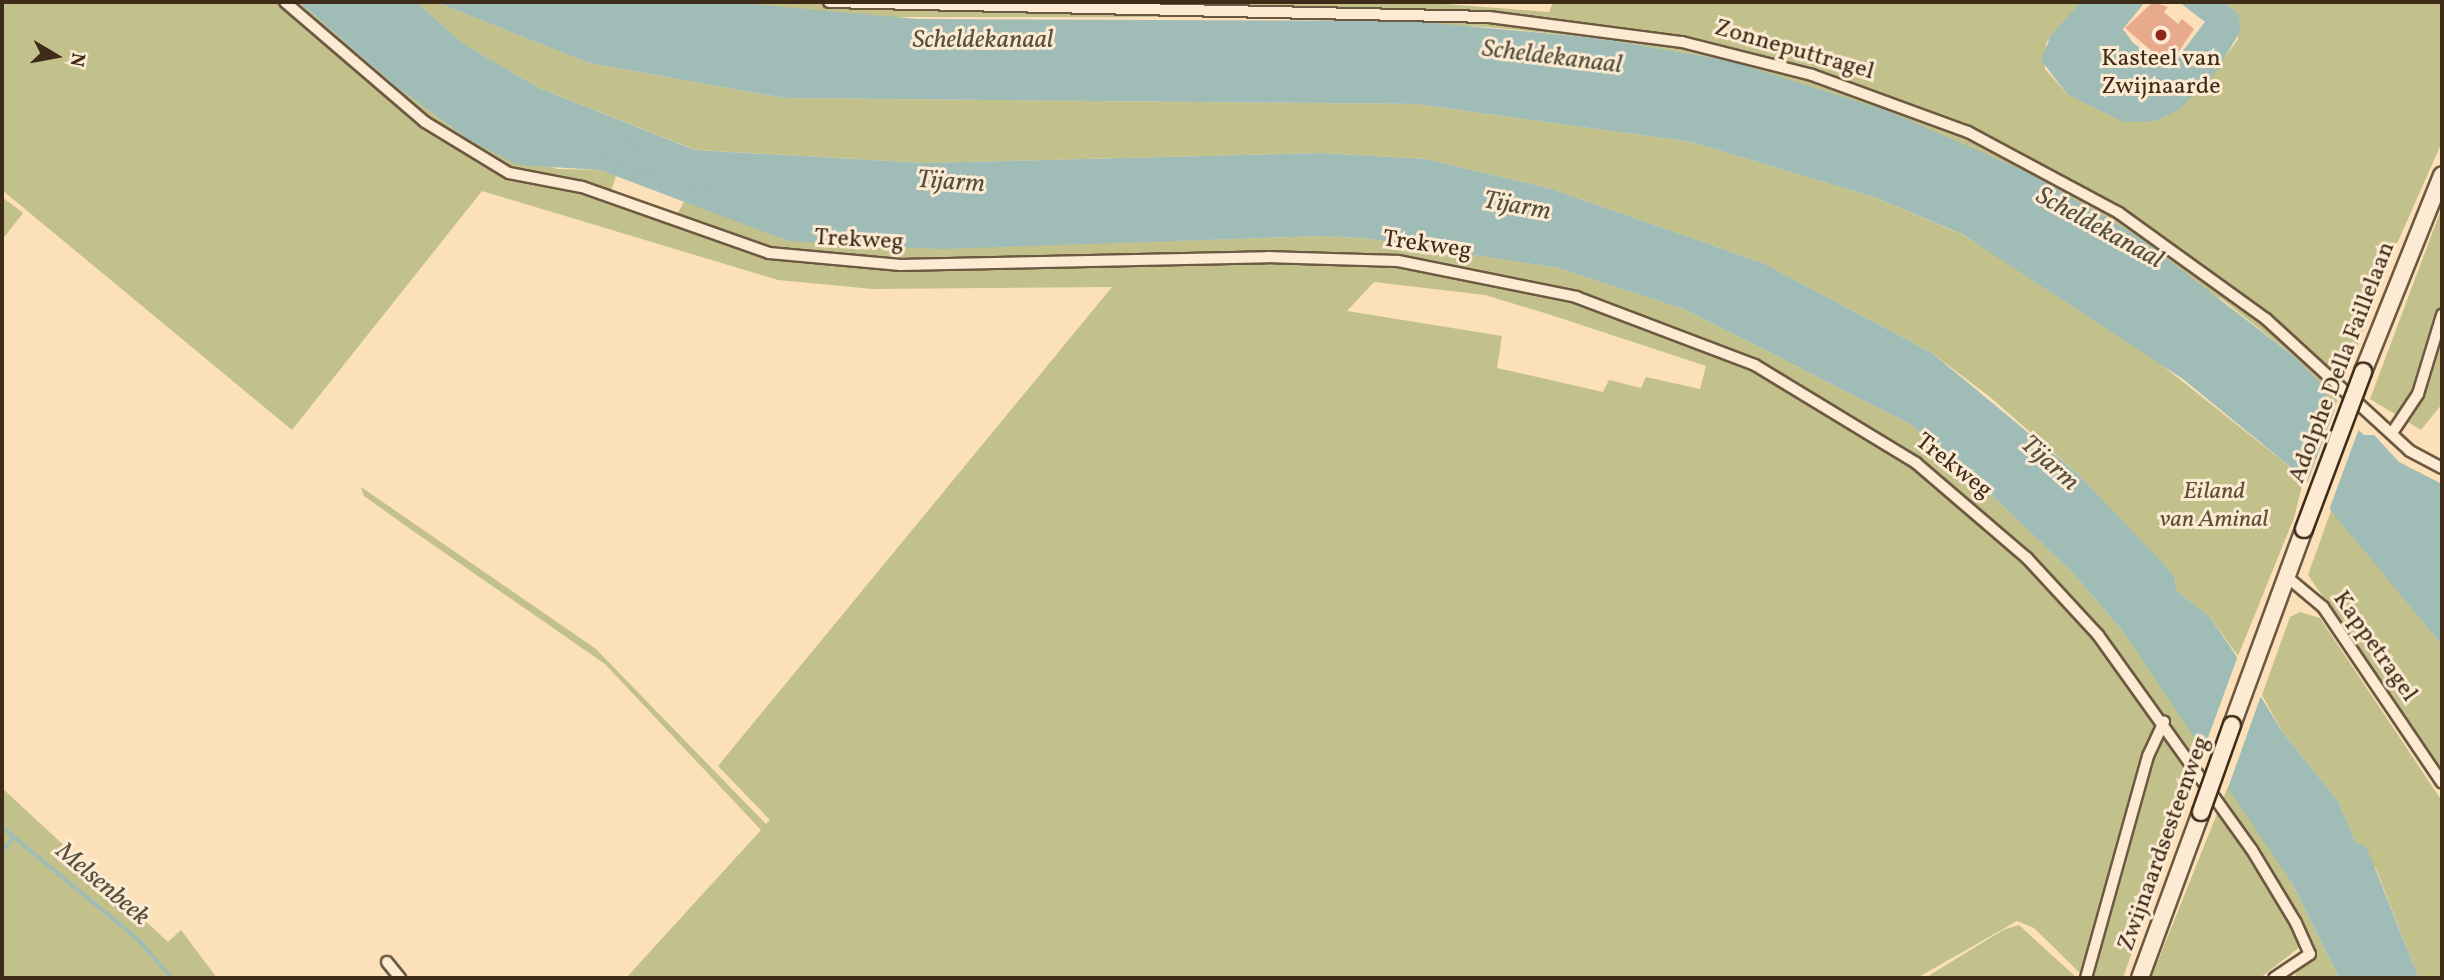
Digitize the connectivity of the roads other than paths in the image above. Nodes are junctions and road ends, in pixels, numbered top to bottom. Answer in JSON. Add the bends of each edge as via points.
{"nodes":[{"id":1,"x":285,"y":2,"type":"edge"},
{"id":2,"x":829,"y":2,"type":"edge"},
{"id":3,"x":2442,"y":176,"type":"edge"},
{"id":4,"x":2442,"y":315,"type":"edge"},
{"id":5,"x":2392,"y":433,"type":"junction"},
{"id":6,"x":2442,"y":468,"type":"edge"},
{"id":7,"x":2287,"y":577,"type":"junction"},
{"id":8,"x":2164,"y":722,"type":"junction"},
{"id":9,"x":2232,"y":725,"type":"joint"},
{"id":10,"x":2442,"y":783,"type":"edge"},
{"id":11,"x":387,"y":962,"type":"dead end"},
{"id":12,"x":400,"y":978,"type":"edge"},
{"id":13,"x":2086,"y":978,"type":"edge"},
{"id":14,"x":2140,"y":978,"type":"edge"},
{"id":15,"x":2274,"y":978,"type":"edge"}],
"edges":[{"from":1,"to":8,"type":"street","name":"Trekweg","via":[[425,122],[503,169],[533,181],[582,187],[769,253],[901,265],[1281,257],[1398,261],[1550,289],[1676,330],[1812,396],[1955,494],[2060,592]]},
{"from":2,"to":5,"type":"street","name":"Zonneputtragel","via":[[1446,14],[1602,29],[1746,56],[1927,115],[2088,195],[2258,312]]},
{"from":3,"to":7,"type":"main road","name":"Adolphe Della Faillelaan","bridge":true,"via":[[2362,372]]},
{"from":4,"to":5,"type":"street","via":[[2418,394]]},
{"from":5,"to":6,"type":"street","name":"Zonneputtragel"},
{"from":7,"to":9,"type":"main road","name":"Adolphe Della Faillelaan"},
{"from":7,"to":10,"type":"street","name":"Kappetragel","via":[[2323,607]]},
{"from":8,"to":13,"type":"street","via":[[2148,756]]},
{"from":8,"to":15,"type":"street","name":"Trekweg","via":[[2252,850],[2310,954]]},
{"from":9,"to":14,"type":"main road","name":"Zwijnaardsesteenweg","bridge":true},
{"from":11,"to":12,"type":"street"}]}
